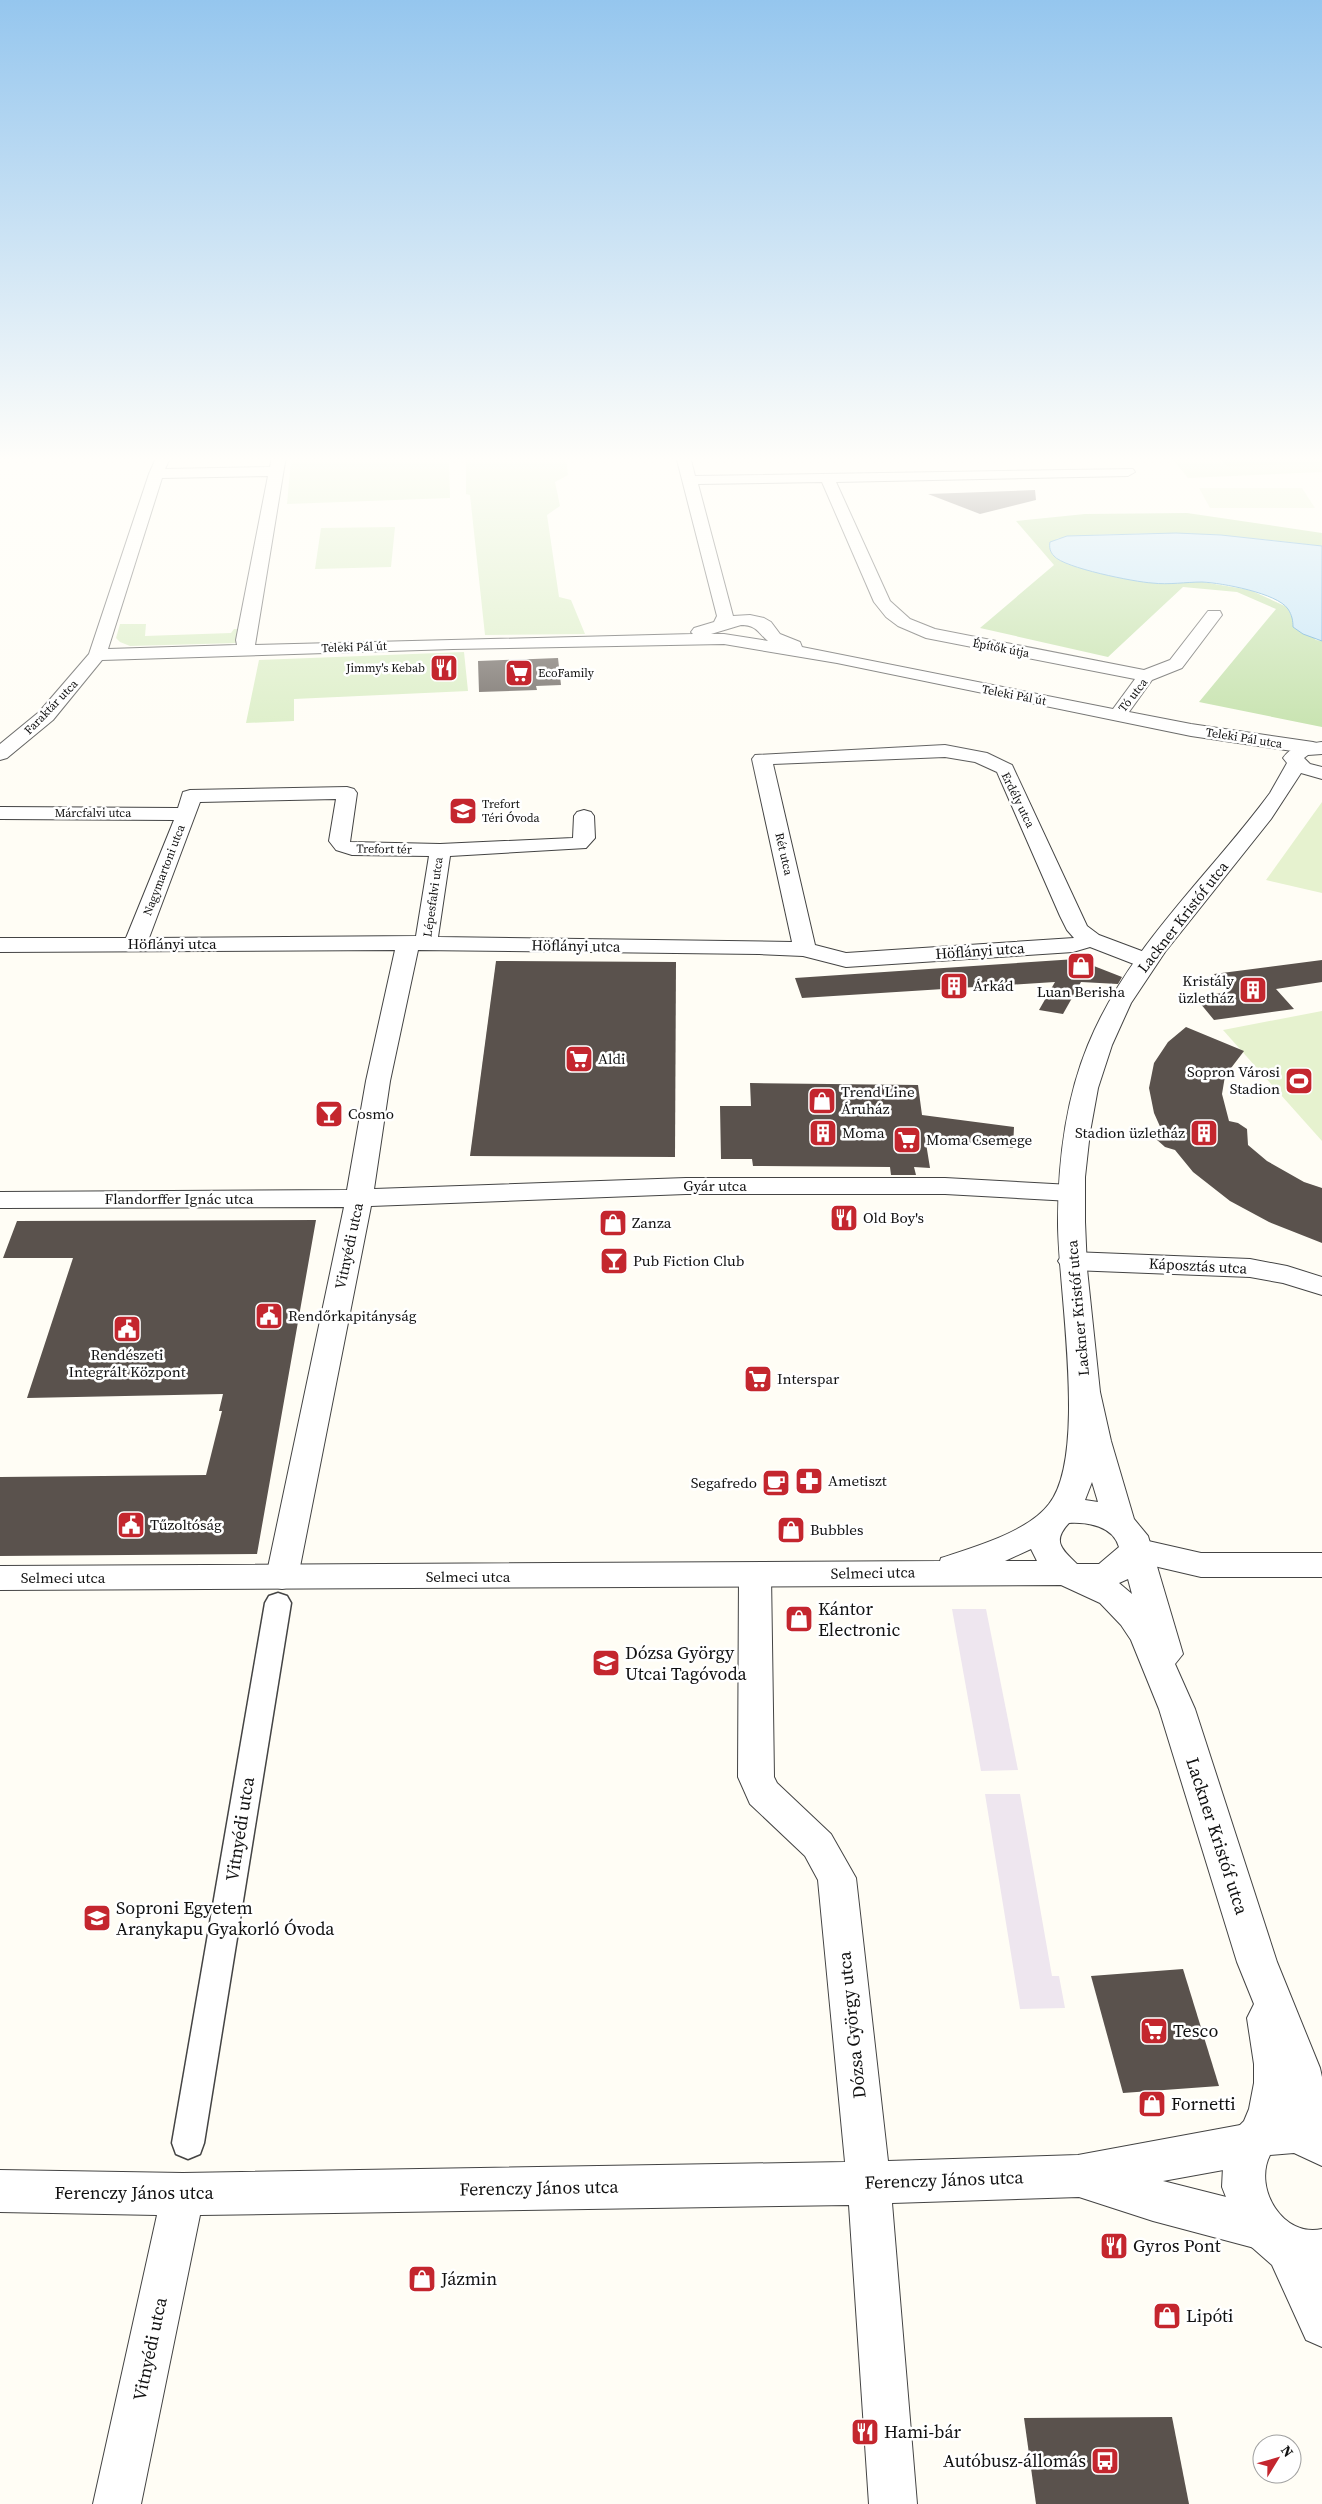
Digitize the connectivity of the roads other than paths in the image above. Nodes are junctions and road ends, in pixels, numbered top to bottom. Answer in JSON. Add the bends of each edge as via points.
{"nodes":[{"id":1,"x":124,"y":573,"type":"edge"},
{"id":2,"x":257,"y":573,"type":"edge"},
{"id":3,"x":716,"y":573,"type":"edge"},
{"id":4,"x":869,"y":573,"type":"edge"},
{"id":5,"x":718,"y":581,"type":"junction"},
{"id":6,"x":1214,"y":615,"type":"dead end"},
{"id":7,"x":752,"y":621,"type":"junction"},
{"id":8,"x":725,"y":633,"type":"junction"},
{"id":9,"x":770,"y":634,"type":"junction"},
{"id":10,"x":247,"y":650,"type":"junction"},
{"id":11,"x":97,"y":655,"type":"junction"},
{"id":12,"x":836,"y":658,"type":"junction"},
{"id":13,"x":1146,"y":676,"type":"junction"},
{"id":14,"x":1117,"y":716,"type":"junction"},
{"id":15,"x":1191,"y":730,"type":"junction"},
{"id":16,"x":1317,"y":748,"type":"edge"},
{"id":17,"x":0,"y":754,"type":"edge"},
{"id":18,"x":762,"y":759,"type":"joint"},
{"id":19,"x":1295,"y":760,"type":"junction"},
{"id":20,"x":1322,"y":773,"type":"edge"},
{"id":21,"x":1274,"y":803,"type":"junction"},
{"id":22,"x":188,"y":805,"type":"junction"},
{"id":23,"x":0,"y":813,"type":"edge"},
{"id":24,"x":584,"y":816,"type":"dead end"},
{"id":25,"x":440,"y":850,"type":"junction"},
{"id":26,"x":1091,"y":940,"type":"junction"},
{"id":27,"x":135,"y":944,"type":"junction"},
{"id":28,"x":417,"y":944,"type":"junction"},
{"id":29,"x":0,"y":945,"type":"edge"},
{"id":30,"x":804,"y":949,"type":"junction"},
{"id":31,"x":1147,"y":961,"type":"junction"},
{"id":32,"x":1071,"y":1193,"type":"junction"},
{"id":33,"x":359,"y":1198,"type":"junction"},
{"id":34,"x":0,"y":1200,"type":"edge"},
{"id":35,"x":1072,"y":1261,"type":"junction"},
{"id":36,"x":1322,"y":1286,"type":"edge"},
{"id":37,"x":1085,"y":1393,"type":"junction"},
{"id":38,"x":1052,"y":1521,"type":"junction"},
{"id":39,"x":1119,"y":1522,"type":"junction"},
{"id":40,"x":1140,"y":1564,"type":"junction"},
{"id":41,"x":1322,"y":1565,"type":"edge"},
{"id":42,"x":936,"y":1573,"type":"junction"},
{"id":43,"x":755,"y":1575,"type":"junction"},
{"id":44,"x":1080,"y":1576,"type":"junction"},
{"id":45,"x":0,"y":1578,"type":"edge"},
{"id":46,"x":280,"y":1590,"type":"junction"},
{"id":47,"x":1177,"y":1709,"type":"junction"},
{"id":48,"x":1257,"y":1962,"type":"junction"},
{"id":49,"x":1256,"y":2140,"type":"junction"},
{"id":50,"x":188,"y":2143,"type":"dead end"},
{"id":51,"x":1321,"y":2145,"type":"edge"},
{"id":52,"x":1078,"y":2176,"type":"junction"},
{"id":53,"x":867,"y":2183,"type":"junction"},
{"id":54,"x":0,"y":2191,"type":"edge"},
{"id":55,"x":183,"y":2194,"type":"junction"},
{"id":56,"x":1291,"y":2243,"type":"edge"},
{"id":57,"x":1322,"y":2324,"type":"edge"},
{"id":58,"x":118,"y":2504,"type":"edge"},
{"id":59,"x":893,"y":2504,"type":"edge"}],
"edges":[{"from":1,"to":11,"type":"street"},
{"from":2,"to":10,"type":"street","via":[[245,640]]},
{"from":3,"to":5,"type":"street"},
{"from":4,"to":13,"type":"street","name":"Építők útja","via":[[882,602],[895,618],[913,628]]},
{"from":5,"to":7,"type":"street","via":[[732,606]]},
{"from":5,"to":8,"type":"street"},
{"from":6,"to":13,"type":"street","name":"Tó utca","via":[[1176,664]]},
{"from":7,"to":8,"type":"street","name":"Teleki Pál út"},
{"from":7,"to":9,"type":"street","name":"Teleki Pál út","via":[[766,626]]},
{"from":8,"to":9,"type":"street","name":"Teleki Pál út","via":[[757,640]]},
{"from":8,"to":10,"type":"street","name":"Teleki Pál út","via":[[611,641]]},
{"from":8,"to":12,"type":"street","name":"Teleki Pál út"},
{"from":9,"to":12,"type":"street","name":"Teleki Pál út","via":[[790,644]]},
{"from":10,"to":11,"type":"street","name":"Teleki Pál út"},
{"from":11,"to":17,"type":"street","name":"Faraktár utca","via":[[46,716]]},
{"from":12,"to":14,"type":"street","name":"Teleki Pál út"},
{"from":13,"to":14,"type":"street","name":"Tó utca"},
{"from":14,"to":15,"type":"street","name":"Teleki Pál út"},
{"from":15,"to":16,"type":"street","name":"Teleki Pál utca"},
{"from":15,"to":19,"type":"street","name":"Teleki Pál utca","via":[[1260,746]]},
{"from":16,"to":19,"type":"street","via":[[1303,750]]},
{"from":18,"to":26,"type":"street","name":"Erdély utca","via":[[945,751],[980,757],[1006,769],[1071,916],[1078,930]]},
{"from":18,"to":30,"type":"street","name":"Rét utca"},
{"from":19,"to":20,"type":"street","name":"Lackner Kristóf utca","via":[[1303,768]]},
{"from":19,"to":21,"type":"street","name":"Lackner Kristóf utca","via":[[1290,778]]},
{"from":20,"to":21,"type":"street","name":"Lackner Kristóf utca","via":[[1296,785]]},
{"from":21,"to":31,"type":"street","name":"Lackner Kristóf utca"},
{"from":22,"to":23,"type":"street","name":"Márcfalvi utca"},
{"from":22,"to":25,"type":"street","name":"Trefort tér","via":[[347,793],[339,841],[343,846],[352,849]]},
{"from":22,"to":27,"type":"street","name":"Nagymartoni utca"},
{"from":24,"to":25,"type":"street","name":"Trefort tér","via":[[585,838],[578,844]]},
{"from":25,"to":28,"type":"street","name":"Lépesfalvi utca"},
{"from":26,"to":30,"type":"street","name":"Höflányi utca","via":[[1073,945],[846,960]]},
{"from":26,"to":31,"type":"street"},
{"from":27,"to":28,"type":"street","name":"Höflányi utca"},
{"from":27,"to":29,"type":"street","name":"Höflányi utca"},
{"from":28,"to":30,"type":"street","name":"Höflányi utca"},
{"from":28,"to":33,"type":"street","name":"Vitnyédi utca","via":[[378,1081]]},
{"from":31,"to":32,"type":"street","name":"Lackner Kristóf utca","via":[[1107,1028],[1090,1072],[1081,1101]]},
{"from":32,"to":33,"type":"street","name":"Gyár utca","via":[[910,1186],[710,1186]]},
{"from":32,"to":35,"type":"street","name":"Lackner Kristóf utca"},
{"from":33,"to":34,"type":"street","name":"Flandorffer Ignác utca"},
{"from":33,"to":46,"type":"street","name":"Vitnyédi utca"},
{"from":35,"to":36,"type":"street","name":"Káposztás utca","via":[[1250,1268]]},
{"from":35,"to":37,"type":"street","name":"Lackner Kristóf utca"},
{"from":37,"to":38,"type":"street","name":"Lackner Kristóf utca","via":[[1080,1472],[1073,1493]]},
{"from":37,"to":39,"type":"street","name":"Lackner Kristóf utca"},
{"from":38,"to":39,"type":"street","via":[[1076,1510],[1097,1512]]},
{"from":38,"to":42,"type":"street","name":"Selmeci utca","via":[[983,1557]]},
{"from":38,"to":44,"type":"street","name":"Lackner Kristóf utca","via":[[1042,1539],[1045,1549]]},
{"from":39,"to":40,"type":"street","name":"Lackner Kristóf utca","via":[[1132,1536]]},
{"from":40,"to":41,"type":"street","name":"Selmeci utca","via":[[1197,1576],[1272,1565]]},
{"from":40,"to":44,"type":"street","name":"Selmeci utca"},
{"from":40,"to":47,"type":"street","name":"Lackner Kristóf utca","via":[[1162,1635]]},
{"from":42,"to":43,"type":"street","name":"Selmeci utca"},
{"from":42,"to":44,"type":"street","name":"Selmeci utca"},
{"from":43,"to":46,"type":"street","name":"Selmeci utca"},
{"from":43,"to":53,"type":"street","name":"Dózsa György utca","via":[[756,1777],[763,1793],[818,1845],[837,1878]]},
{"from":44,"to":47,"type":"street","name":"Lackner Kristóf utca","via":[[1112,1594],[1133,1616],[1146,1635]]},
{"from":45,"to":46,"type":"street","name":"Selmeci utca"},
{"from":46,"to":50,"type":"street","name":"Vitnyédi utca"},
{"from":47,"to":48,"type":"street","name":"Lackner Kristóf utca"},
{"from":48,"to":49,"type":"street","name":"Lackner Kristóf utca","via":[[1275,2082],[1270,2109]]},
{"from":48,"to":51,"type":"street","name":"Lackner Kristóf utca","via":[[1299,2068]]},
{"from":49,"to":51,"type":"street","name":"Lackner Kristóf utca","via":[[1298,2132]]},
{"from":49,"to":52,"type":"street","name":"Ferenczy János utca"},
{"from":49,"to":56,"type":"street","name":"Lackner Kristóf utca","via":[[1244,2167],[1244,2187],[1252,2210]]},
{"from":52,"to":53,"type":"street","name":"Ferenczy János utca"},
{"from":52,"to":56,"type":"street","name":"Ferenczy János utca"},
{"from":53,"to":55,"type":"street","name":"Ferenczy János utca"},
{"from":53,"to":59,"type":"street","name":"Dózsa György utca","via":[[888,2408]]},
{"from":54,"to":55,"type":"street","name":"Ferenczy János utca"},
{"from":55,"to":58,"type":"street","name":"Vitnyédi utca"},
{"from":56,"to":57,"type":"street","name":"Lackner Kristóf utca"}]}
